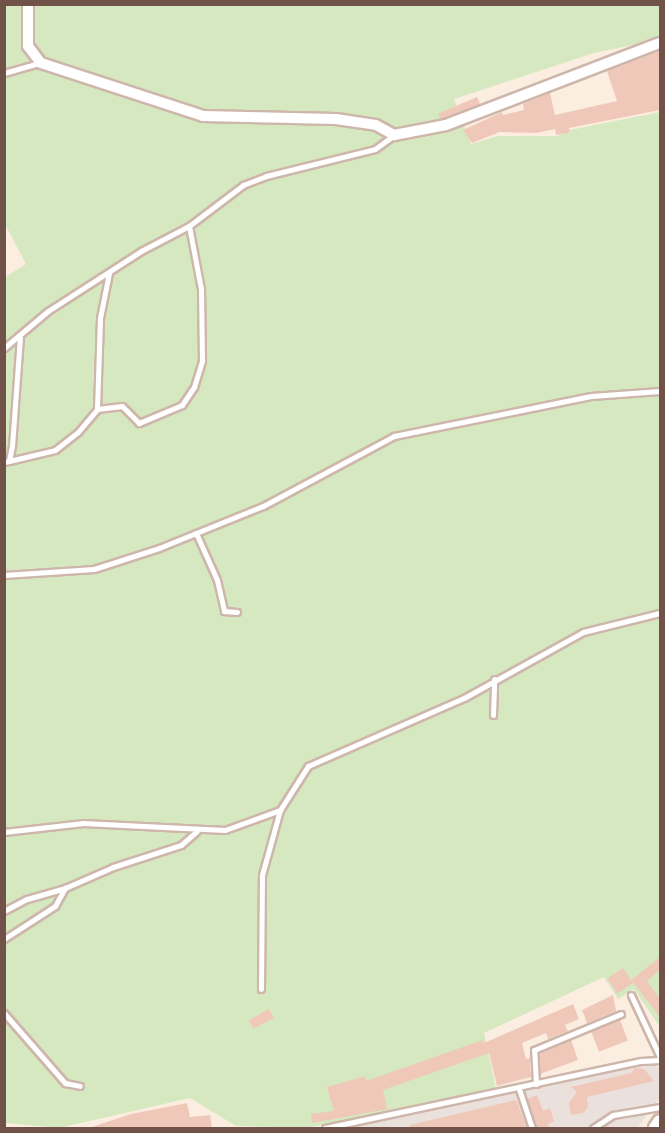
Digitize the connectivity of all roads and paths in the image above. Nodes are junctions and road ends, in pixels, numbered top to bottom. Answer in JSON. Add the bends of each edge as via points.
{"nodes":[{"id":1,"x":28,"y":4,"type":"edge"},
{"id":2,"x":660,"y":42,"type":"edge"},
{"id":3,"x":41,"y":63,"type":"junction"},
{"id":4,"x":4,"y":73,"type":"edge"},
{"id":5,"x":394,"y":135,"type":"junction"},
{"id":6,"x":189,"y":226,"type":"junction"},
{"id":7,"x":109,"y":273,"type":"junction"},
{"id":8,"x":20,"y":337,"type":"junction"},
{"id":9,"x":4,"y":348,"type":"edge"},
{"id":10,"x":660,"y":391,"type":"edge"},
{"id":11,"x":97,"y":409,"type":"junction"},
{"id":12,"x":7,"y":461,"type":"edge"},
{"id":13,"x":196,"y":532,"type":"junction"},
{"id":14,"x":4,"y":575,"type":"edge"},
{"id":15,"x":237,"y":612,"type":"dead end"},
{"id":16,"x":660,"y":613,"type":"edge"},
{"id":17,"x":495,"y":679,"type":"junction"},
{"id":18,"x":493,"y":715,"type":"dead end"},
{"id":19,"x":280,"y":810,"type":"junction"},
{"id":20,"x":197,"y":831,"type":"junction"},
{"id":21,"x":4,"y":832,"type":"edge"},
{"id":22,"x":65,"y":888,"type":"junction"},
{"id":23,"x":4,"y":911,"type":"edge"},
{"id":24,"x":4,"y":939,"type":"edge"},
{"id":25,"x":261,"y":989,"type":"dead end"},
{"id":26,"x":631,"y":995,"type":"dead end"},
{"id":27,"x":4,"y":1013,"type":"edge"},
{"id":28,"x":621,"y":1014,"type":"dead end"},
{"id":29,"x":660,"y":1059,"type":"edge"},
{"id":30,"x":536,"y":1084,"type":"junction"},
{"id":31,"x":80,"y":1086,"type":"dead end"},
{"id":32,"x":519,"y":1089,"type":"junction"},
{"id":33,"x":660,"y":1107,"type":"edge"},
{"id":34,"x":660,"y":1122,"type":"edge"},
{"id":35,"x":325,"y":1128,"type":"edge"},
{"id":36,"x":336,"y":1128,"type":"edge"},
{"id":37,"x":532,"y":1128,"type":"edge"},
{"id":38,"x":593,"y":1128,"type":"edge"},
{"id":39,"x":656,"y":1128,"type":"edge"}],
"edges":[{"from":1,"to":3,"type":"street","via":[[28,46]]},
{"from":2,"to":5,"type":"street","via":[[446,125]]},
{"from":3,"to":4,"type":"lane"},
{"from":3,"to":5,"type":"street","via":[[203,116],[336,119],[376,125]]},
{"from":5,"to":6,"type":"lane","via":[[375,149],[243,185]]},
{"from":6,"to":7,"type":"lane"},
{"from":6,"to":11,"type":"lane","via":[[201,290],[203,328],[202,361],[194,387],[182,405],[139,423],[122,406]]},
{"from":7,"to":8,"type":"lane","via":[[48,311]]},
{"from":7,"to":11,"type":"lane","via":[[100,318]]},
{"from":8,"to":9,"type":"lane"},
{"from":8,"to":12,"type":"lane","via":[[18,396]]},
{"from":10,"to":13,"type":"lane","via":[[591,396],[394,436],[263,506]]},
{"from":11,"to":12,"type":"lane","via":[[78,432],[55,450]]},
{"from":13,"to":14,"type":"lane","via":[[94,569]]},
{"from":13,"to":15,"type":"lane","via":[[217,580],[224,611]]},
{"from":16,"to":17,"type":"lane","via":[[584,632]]},
{"from":17,"to":18,"type":"lane"},
{"from":17,"to":19,"type":"lane","via":[[437,711],[322,757],[308,766]]},
{"from":19,"to":20,"type":"lane","via":[[237,828]]},
{"from":19,"to":25,"type":"lane","via":[[262,875]]},
{"from":20,"to":21,"type":"lane","via":[[83,823]]},
{"from":20,"to":22,"type":"lane","via":[[181,845],[113,867]]},
{"from":22,"to":23,"type":"lane","via":[[27,899]]},
{"from":22,"to":24,"type":"lane","via":[[55,906]]},
{"from":26,"to":29,"type":"lane"},
{"from":27,"to":31,"type":"lane","via":[[64,1083]]},
{"from":28,"to":30,"type":"lane","via":[[534,1050]]},
{"from":29,"to":30,"type":"lane"},
{"from":30,"to":32,"type":"lane"},
{"from":32,"to":36,"type":"lane"},
{"from":32,"to":37,"type":"lane"},
{"from":33,"to":38,"type":"lane","via":[[612,1115]]},
{"from":34,"to":39,"type":"main road"},
{"from":35,"to":36,"type":"lane"}]}
